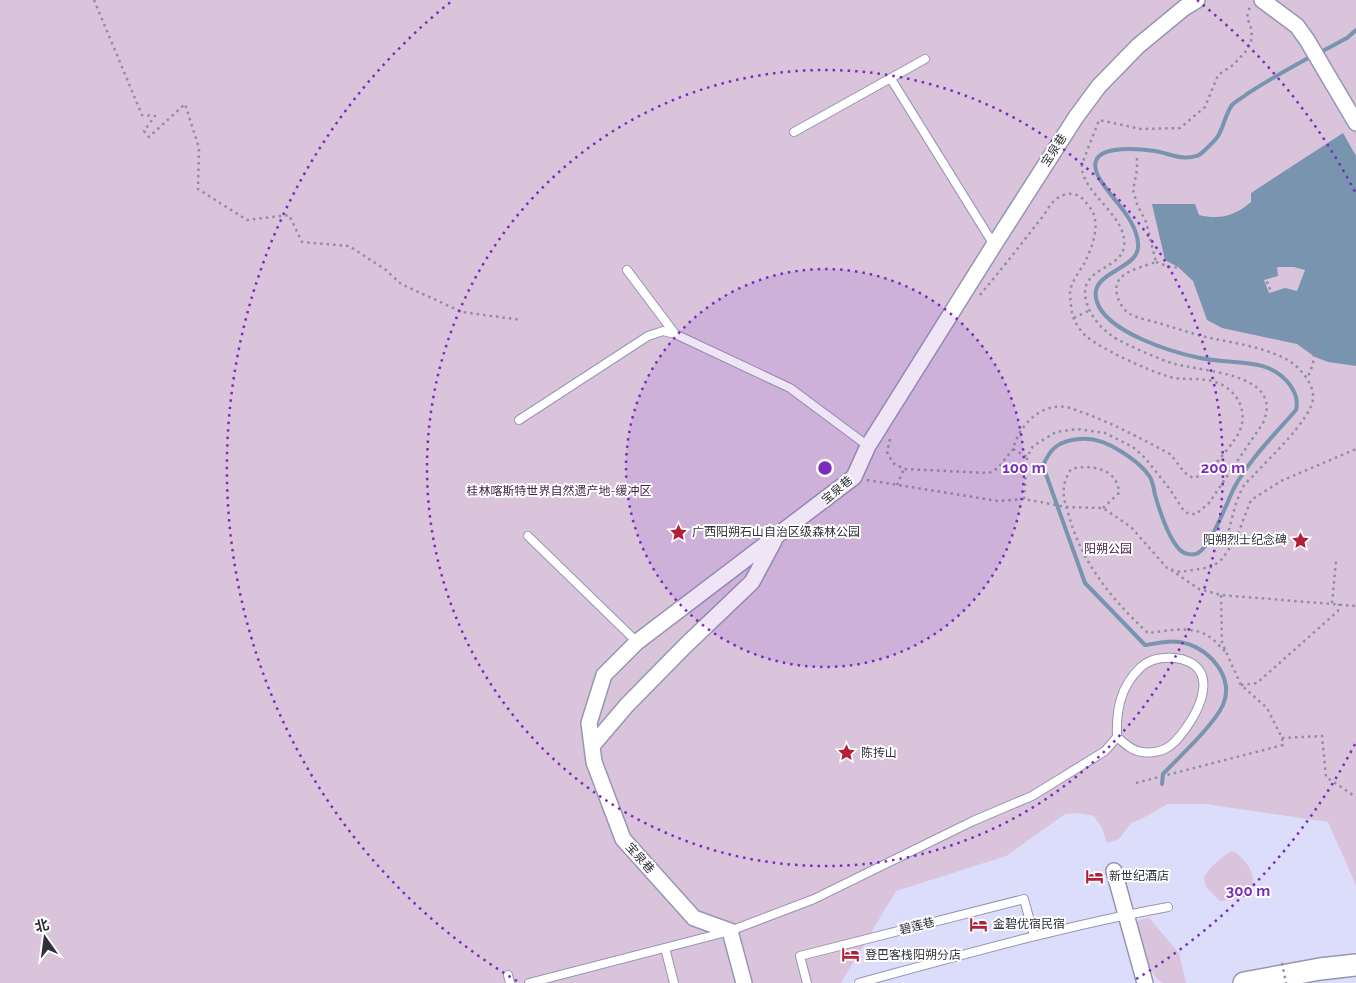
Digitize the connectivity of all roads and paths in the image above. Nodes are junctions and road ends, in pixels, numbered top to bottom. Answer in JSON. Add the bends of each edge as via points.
{"nodes":[{"id":1,"x":94,"y":0,"type":"edge"},
{"id":2,"x":1197,"y":0,"type":"edge"},
{"id":3,"x":1251,"y":0,"type":"edge"},
{"id":4,"x":1262,"y":0,"type":"edge"},
{"id":5,"x":925,"y":60,"type":"dead end"},
{"id":6,"x":892,"y":79,"type":"junction"},
{"id":7,"x":1356,"y":123,"type":"edge"},
{"id":8,"x":794,"y":132,"type":"dead end"},
{"id":9,"x":1137,"y":158,"type":"dead end"},
{"id":10,"x":994,"y":245,"type":"junction"},
{"id":11,"x":1156,"y":262,"type":"junction"},
{"id":12,"x":627,"y":270,"type":"dead end"},
{"id":13,"x":975,"y":302,"type":"dead end"},
{"id":14,"x":1088,"y":311,"type":"junction"},
{"id":15,"x":1074,"y":318,"type":"junction"},
{"id":16,"x":522,"y":320,"type":"dead end"},
{"id":17,"x":675,"y":334,"type":"junction"},
{"id":18,"x":1307,"y":379,"type":"junction"},
{"id":19,"x":519,"y":420,"type":"dead end"},
{"id":20,"x":890,"y":437,"type":"dead end"},
{"id":21,"x":868,"y":446,"type":"junction"},
{"id":22,"x":1013,"y":449,"type":"junction"},
{"id":23,"x":1356,"y":449,"type":"edge"},
{"id":24,"x":1027,"y":457,"type":"junction"},
{"id":25,"x":904,"y":469,"type":"junction"},
{"id":26,"x":854,"y":477,"type":"junction"},
{"id":27,"x":897,"y":485,"type":"junction"},
{"id":28,"x":1024,"y":500,"type":"junction"},
{"id":29,"x":1066,"y":506,"type":"junction"},
{"id":30,"x":1104,"y":508,"type":"junction"},
{"id":31,"x":528,"y":536,"type":"dead end"},
{"id":32,"x":776,"y":537,"type":"junction"},
{"id":33,"x":1236,"y":539,"type":"junction"},
{"id":34,"x":1336,"y":561,"type":"dead end"},
{"id":35,"x":1167,"y":568,"type":"junction"},
{"id":36,"x":1221,"y":595,"type":"junction"},
{"id":37,"x":1332,"y":603,"type":"junction"},
{"id":38,"x":1339,"y":604,"type":"junction"},
{"id":39,"x":1356,"y":606,"type":"edge"},
{"id":40,"x":637,"y":642,"type":"junction"},
{"id":41,"x":1226,"y":652,"type":"junction"},
{"id":42,"x":1241,"y":685,"type":"junction"},
{"id":43,"x":1117,"y":737,"type":"junction"},
{"id":44,"x":1282,"y":738,"type":"junction"},
{"id":45,"x":592,"y":746,"type":"junction"},
{"id":46,"x":1136,"y":783,"type":"dead end"},
{"id":47,"x":1356,"y":797,"type":"edge"},
{"id":48,"x":1114,"y":871,"type":"dead end"},
{"id":49,"x":1168,"y":907,"type":"dead end"},
{"id":50,"x":1127,"y":914,"type":"junction"},
{"id":51,"x":730,"y":931,"type":"junction"},
{"id":52,"x":1034,"y":936,"type":"junction"},
{"id":53,"x":665,"y":948,"type":"junction"},
{"id":54,"x":1282,"y":964,"type":"dead end"},
{"id":55,"x":1356,"y":965,"type":"edge"},
{"id":56,"x":1356,"y":979,"type":"edge"},
{"id":57,"x":883,"y":980,"type":"edge"},
{"id":58,"x":529,"y":983,"type":"edge"},
{"id":59,"x":674,"y":983,"type":"edge"},
{"id":60,"x":744,"y":983,"type":"edge"},
{"id":61,"x":807,"y":983,"type":"edge"},
{"id":62,"x":860,"y":983,"type":"edge"},
{"id":63,"x":1145,"y":983,"type":"edge"},
{"id":64,"x":1244,"y":983,"type":"edge"},
{"id":65,"x":1286,"y":983,"type":"edge"},
{"id":66,"x":1321,"y":983,"type":"edge"}],
"edges":[{"from":1,"to":16,"type":"path","via":[[142,115],[155,116],[144,131],[150,137],[185,104],[199,148],[198,189],[247,220],[289,215],[302,242],[349,246],[401,284],[462,312]]},
{"from":2,"to":10,"type":"street","name":"宝泉巷","via":[[1138,46],[1099,86]]},
{"from":3,"to":14,"type":"path","via":[[1248,17],[1252,42],[1233,65],[1218,75],[1205,107],[1180,128],[1141,128],[1099,120],[1081,171],[1113,216],[1125,244],[1115,261],[1090,278],[1085,297]]},
{"from":4,"to":7,"type":"street","via":[[1296,26],[1307,40]]},
{"from":5,"to":6,"type":"lane"},
{"from":6,"to":8,"type":"lane"},
{"from":6,"to":10,"type":"lane"},
{"from":9,"to":11,"type":"path","via":[[1132,190],[1146,222]]},
{"from":10,"to":21,"type":"street","name":"宝泉巷"},
{"from":11,"to":18,"type":"path","via":[[1172,268],[1210,262],[1216,270],[1268,283],[1271,292],[1269,308],[1298,312],[1315,340]]},
{"from":11,"to":18,"type":"path","via":[[1119,280],[1117,296],[1129,313],[1288,359]]},
{"from":12,"to":17,"type":"lane"},
{"from":13,"to":15,"type":"path","via":[[1055,199],[1074,193],[1095,215],[1095,230],[1092,247],[1070,290]]},
{"from":14,"to":15,"type":"path"},
{"from":14,"to":24,"type":"path","via":[[1114,337],[1174,364],[1254,384],[1264,396],[1267,408],[1263,423],[1209,503],[1196,514],[1184,511],[1146,458],[1133,447],[1105,433],[1056,432],[1033,446]]},
{"from":15,"to":22,"type":"path","via":[[1085,336],[1126,358],[1168,377],[1211,380],[1232,392],[1243,410],[1240,432],[1224,454],[1194,478],[1185,474],[1170,454],[1103,420],[1066,407],[1034,416],[1020,432]]},
{"from":17,"to":19,"type":"lane","via":[[663,331],[648,336]]},
{"from":17,"to":21,"type":"lane","via":[[790,388]]},
{"from":18,"to":33,"type":"path","via":[[1314,397],[1312,406],[1304,421],[1242,488],[1228,533]]},
{"from":20,"to":25,"type":"path","via":[[887,452],[893,462]]},
{"from":21,"to":26,"type":"street","name":"宝泉巷"},
{"from":22,"to":24,"type":"path"},
{"from":22,"to":25,"type":"path","via":[[998,468],[989,473]]},
{"from":23,"to":33,"type":"path","via":[[1281,481],[1251,500]]},
{"from":24,"to":28,"type":"path"},
{"from":25,"to":27,"type":"path"},
{"from":26,"to":27,"type":"path"},
{"from":26,"to":32,"type":"street","name":"宝泉巷"},
{"from":27,"to":28,"type":"path","via":[[998,501]]},
{"from":28,"to":29,"type":"path"},
{"from":29,"to":30,"type":"path"},
{"from":29,"to":30,"type":"path","via":[[1064,480],[1071,469],[1093,466],[1105,471],[1119,484],[1119,493]]},
{"from":29,"to":41,"type":"path","via":[[1081,551],[1096,575],[1135,621],[1148,632],[1200,632]]},
{"from":30,"to":35,"type":"path","via":[[1131,526]]},
{"from":31,"to":40,"type":"lane"},
{"from":32,"to":40,"type":"street","name":"宝泉巷"},
{"from":32,"to":45,"type":"street","via":[[752,582],[685,646]]},
{"from":33,"to":35,"type":"path","via":[[1222,560],[1212,567],[1180,572]]},
{"from":34,"to":37,"type":"path"},
{"from":35,"to":36,"type":"path","via":[[1199,589]]},
{"from":36,"to":37,"type":"path"},
{"from":36,"to":41,"type":"path","via":[[1222,643]]},
{"from":37,"to":38,"type":"path"},
{"from":38,"to":39,"type":"path"},
{"from":38,"to":42,"type":"path","via":[[1338,611],[1257,683]]},
{"from":40,"to":45,"type":"street","name":"宝泉巷","via":[[604,675],[589,722]]},
{"from":41,"to":42,"type":"path"},
{"from":42,"to":44,"type":"path","via":[[1267,708]]},
{"from":43,"to":43,"type":"lane","via":[[1133,750],[1142,752],[1165,749],[1176,740],[1202,700],[1204,683],[1195,665],[1165,657],[1142,666],[1122,691],[1116,721]]},
{"from":43,"to":51,"type":"lane","via":[[1105,751],[1032,796],[973,821],[814,899]]},
{"from":44,"to":46,"type":"path","via":[[1283,745]]},
{"from":44,"to":47,"type":"path","via":[[1322,736],[1326,777]]},
{"from":45,"to":51,"type":"street","name":"宝泉巷","via":[[594,762],[623,839],[694,918]]},
{"from":48,"to":50,"type":"street"},
{"from":49,"to":50,"type":"lane"},
{"from":50,"to":52,"type":"lane"},
{"from":50,"to":63,"type":"street"},
{"from":51,"to":53,"type":"lane"},
{"from":51,"to":60,"type":"street"},
{"from":52,"to":57,"type":"lane"},
{"from":52,"to":61,"type":"lane","name":"碧莲巷","via":[[1024,899],[800,956]]},
{"from":53,"to":58,"type":"lane"},
{"from":53,"to":59,"type":"lane"},
{"from":54,"to":65,"type":"path","bridge":true},
{"from":55,"to":64,"type":"main road"},
{"from":56,"to":66,"type":"main road"},
{"from":57,"to":62,"type":"lane"}]}
